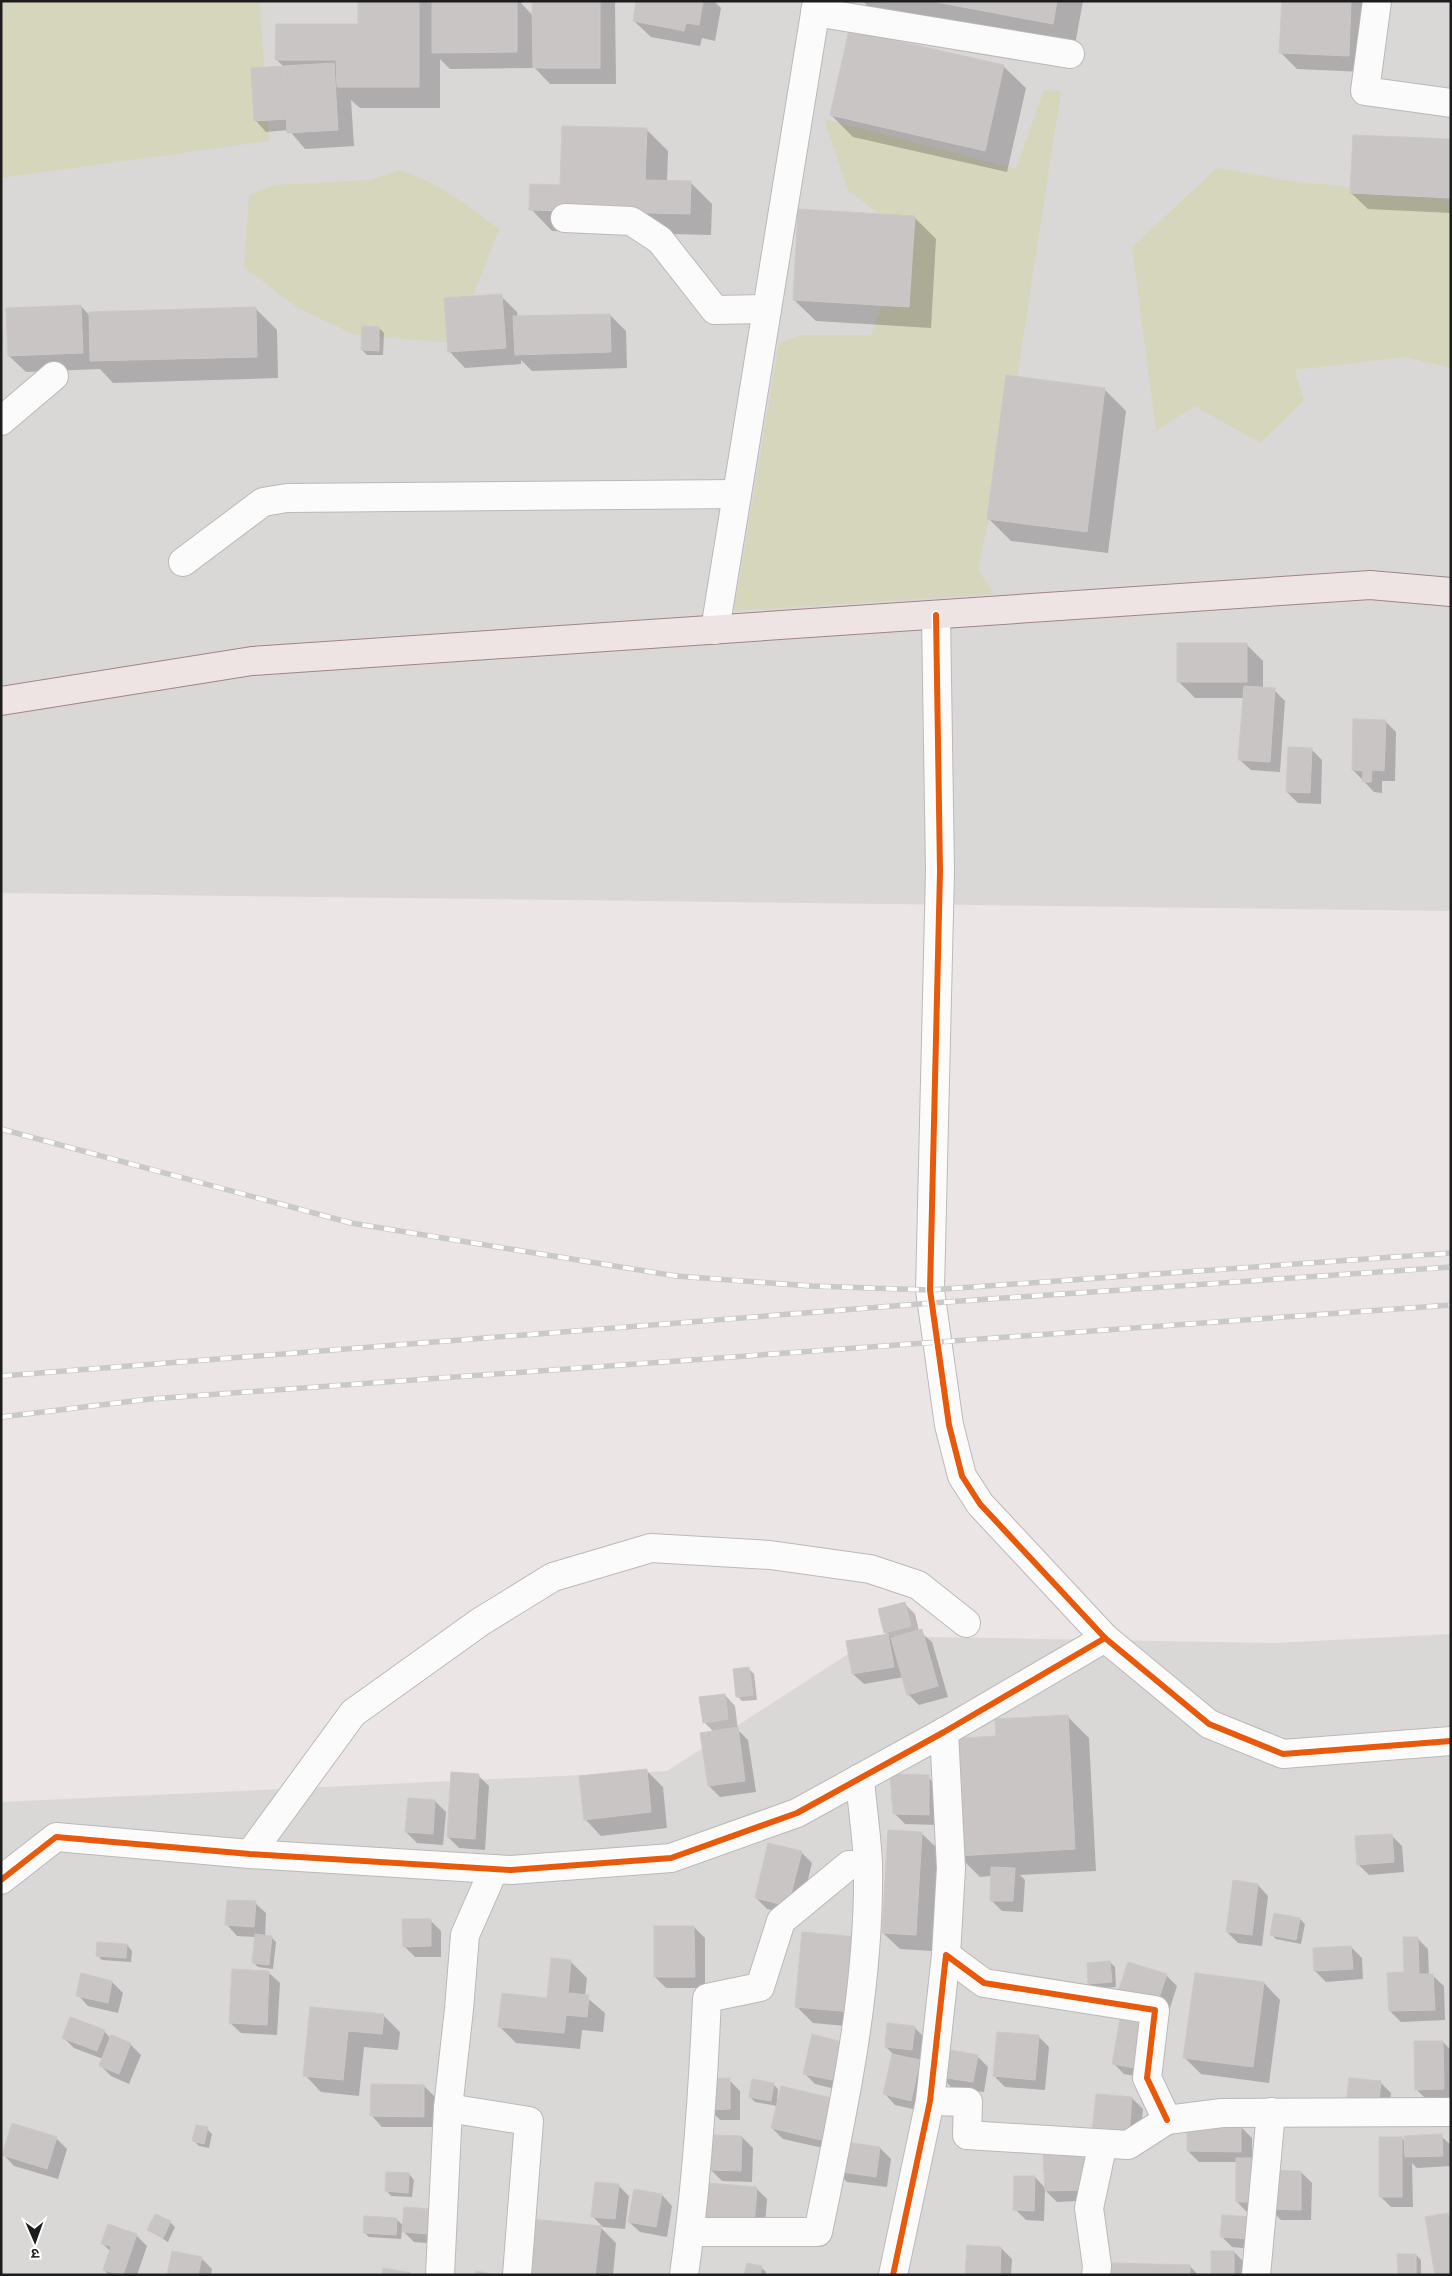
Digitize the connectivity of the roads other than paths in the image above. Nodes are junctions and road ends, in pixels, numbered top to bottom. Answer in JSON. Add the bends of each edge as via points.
{"nodes":[{"id":1,"x":1377,"y":1,"type":"edge"},
{"id":2,"x":816,"y":7,"type":"edge"},
{"id":3,"x":1070,"y":54,"type":"dead end"},
{"id":4,"x":1451,"y":103,"type":"edge"},
{"id":5,"x":564,"y":218,"type":"dead end"},
{"id":6,"x":767,"y":308,"type":"junction"},
{"id":7,"x":54,"y":376,"type":"dead end"},
{"id":8,"x":1,"y":422,"type":"edge"},
{"id":9,"x":737,"y":494,"type":"junction"},
{"id":10,"x":183,"y":562,"type":"dead end"},
{"id":11,"x":1451,"y":592,"type":"edge"},
{"id":12,"x":936,"y":615,"type":"junction"},
{"id":13,"x":715,"y":630,"type":"junction"},
{"id":14,"x":1,"y":700,"type":"edge"},
{"id":15,"x":966,"y":1623,"type":"dead end"},
{"id":16,"x":1105,"y":1638,"type":"junction"},
{"id":17,"x":944,"y":1732,"type":"junction"},
{"id":18,"x":1451,"y":1741,"type":"edge"},
{"id":19,"x":860,"y":1778,"type":"junction"},
{"id":20,"x":250,"y":1854,"type":"junction"},
{"id":21,"x":868,"y":1865,"type":"junction"},
{"id":22,"x":494,"y":1869,"type":"junction"},
{"id":23,"x":1,"y":1880,"type":"edge"},
{"id":24,"x":946,"y":1955,"type":"junction"},
{"id":25,"x":930,"y":2102,"type":"junction"},
{"id":26,"x":448,"y":2108,"type":"junction"},
{"id":27,"x":1271,"y":2112,"type":"junction"},
{"id":28,"x":1451,"y":2112,"type":"edge"},
{"id":29,"x":1167,"y":2120,"type":"junction"},
{"id":30,"x":1101,"y":2152,"type":"dead end"},
{"id":31,"x":690,"y":2232,"type":"junction"},
{"id":32,"x":440,"y":2275,"type":"edge"},
{"id":33,"x":517,"y":2275,"type":"edge"},
{"id":34,"x":684,"y":2275,"type":"edge"},
{"id":35,"x":893,"y":2275,"type":"edge"},
{"id":36,"x":1096,"y":2275,"type":"edge"},
{"id":37,"x":1256,"y":2275,"type":"edge"}],
"edges":[{"from":1,"to":4,"type":"street","via":[[1365,91]]},
{"from":2,"to":3,"type":"street"},
{"from":2,"to":6,"type":"street"},
{"from":5,"to":6,"type":"street","via":[[631,221],[660,240],[715,310]]},
{"from":6,"to":9,"type":"street"},
{"from":7,"to":8,"type":"street"},
{"from":9,"to":10,"type":"street","via":[[287,498],[263,502]]},
{"from":9,"to":13,"type":"street"},
{"from":11,"to":12,"type":"main road","via":[[1370,585]]},
{"from":12,"to":13,"type":"main road"},
{"from":12,"to":16,"type":"street","via":[[940,871],[930,1290],[949,1425],[962,1476],[980,1504]]},
{"from":13,"to":14,"type":"main road","via":[[252,661]]},
{"from":15,"to":20,"type":"street","via":[[918,1585],[870,1570],[770,1555],[651,1548],[553,1577],[480,1622],[353,1713]]},
{"from":16,"to":17,"type":"street"},
{"from":16,"to":18,"type":"street","via":[[1209,1724],[1283,1754]]},
{"from":17,"to":19,"type":"street"},
{"from":17,"to":24,"type":"street","via":[[951,1868]]},
{"from":19,"to":21,"type":"street"},
{"from":19,"to":22,"type":"street","via":[[797,1813],[671,1858]]},
{"from":20,"to":22,"type":"street"},
{"from":20,"to":23,"type":"street","via":[[56,1837]]},
{"from":21,"to":31,"type":"street","via":[[849,1866],[781,1921],[760,1987],[707,1998]]},
{"from":21,"to":31,"type":"street","via":[[863,1978],[841,2119],[818,2232]]},
{"from":22,"to":26,"type":"street","via":[[465,1935]]},
{"from":24,"to":25,"type":"street"},
{"from":24,"to":29,"type":"street","via":[[984,1983],[1155,2010],[1147,2078]]},
{"from":25,"to":29,"type":"street","via":[[968,2102],[967,2135],[1128,2145]]},
{"from":25,"to":35,"type":"street"},
{"from":26,"to":32,"type":"street"},
{"from":26,"to":33,"type":"street","via":[[529,2121]]},
{"from":27,"to":28,"type":"street"},
{"from":27,"to":29,"type":"street","via":[[1222,2113]]},
{"from":27,"to":37,"type":"street"},
{"from":30,"to":36,"type":"street","via":[[1089,2208]]},
{"from":31,"to":34,"type":"street"}]}
